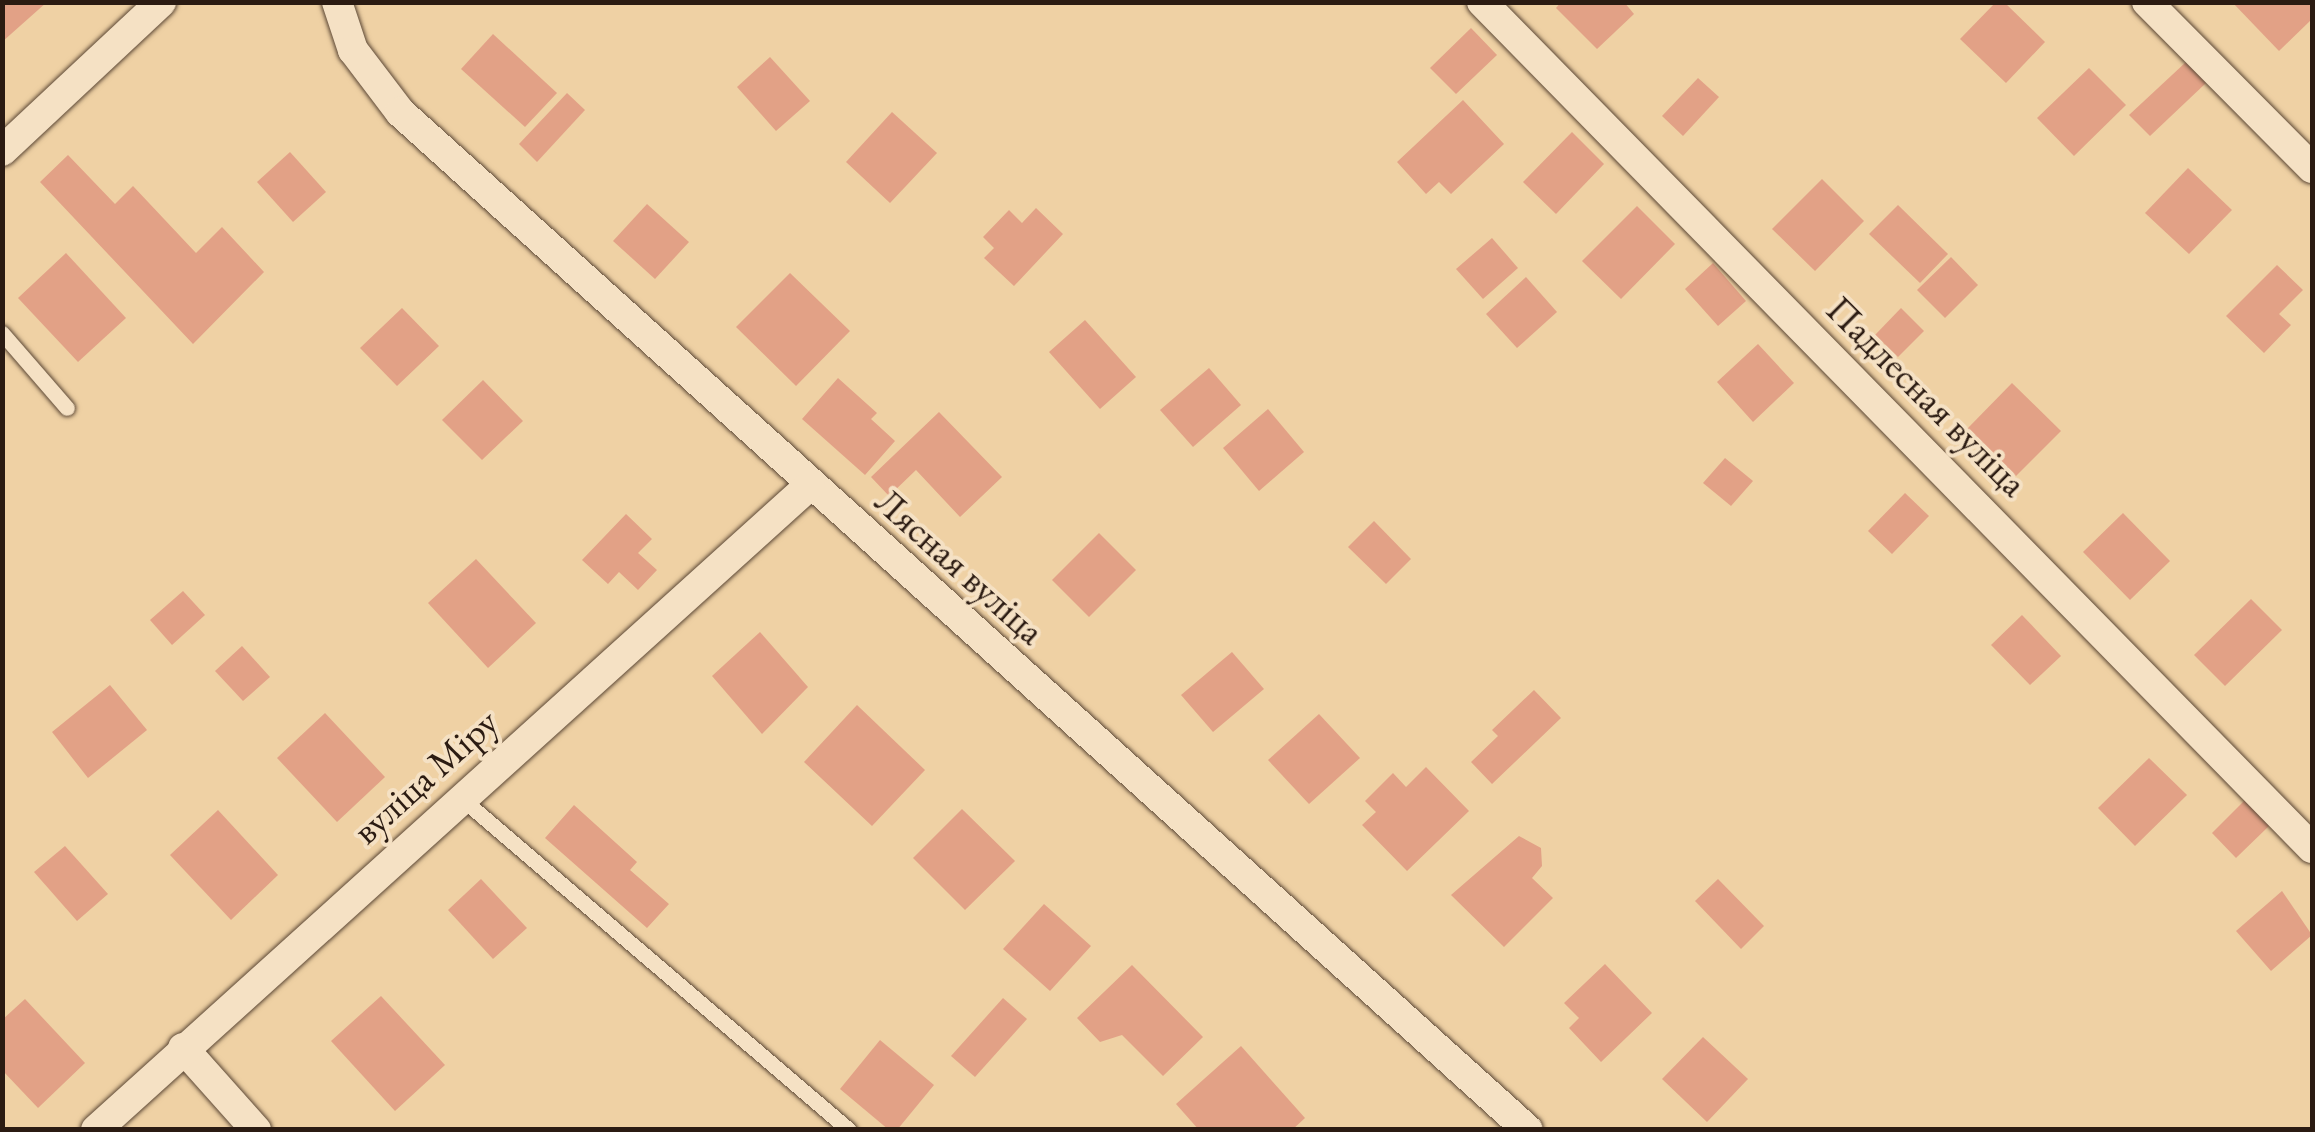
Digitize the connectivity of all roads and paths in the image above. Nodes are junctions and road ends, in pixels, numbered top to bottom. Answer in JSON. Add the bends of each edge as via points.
{"nodes":[{"id":1,"x":161,"y":2,"type":"edge"},
{"id":2,"x":337,"y":2,"type":"edge"},
{"id":3,"x":1482,"y":2,"type":"edge"},
{"id":4,"x":2147,"y":2,"type":"edge"},
{"id":5,"x":2,"y":151,"type":"edge"},
{"id":6,"x":2312,"y":168,"type":"edge"},
{"id":7,"x":2,"y":334,"type":"edge"},
{"id":8,"x":67,"y":408,"type":"dead end"},
{"id":9,"x":810,"y":485,"type":"junction"},
{"id":10,"x":460,"y":798,"type":"junction"},
{"id":11,"x":2312,"y":848,"type":"edge"},
{"id":12,"x":183,"y":1048,"type":"junction"},
{"id":13,"x":96,"y":1130,"type":"edge"},
{"id":14,"x":256,"y":1130,"type":"edge"},
{"id":15,"x":849,"y":1130,"type":"edge"},
{"id":16,"x":1528,"y":1130,"type":"edge"}],
"edges":[{"from":1,"to":5,"type":"street"},
{"from":2,"to":9,"type":"street","name":"Лясная вуліца","via":[[352,50],[412,122]]},
{"from":3,"to":11,"type":"street","name":"Падлесная вуліца"},
{"from":4,"to":6,"type":"street"},
{"from":7,"to":8,"type":"lane"},
{"from":9,"to":10,"type":"street","name":"вуліца Міру"},
{"from":9,"to":16,"type":"street","name":"Лясная вуліца"},
{"from":10,"to":12,"type":"street","name":"вуліца Міру"},
{"from":10,"to":15,"type":"lane"},
{"from":12,"to":13,"type":"street","name":"вуліца Міру"},
{"from":12,"to":14,"type":"street"}]}
